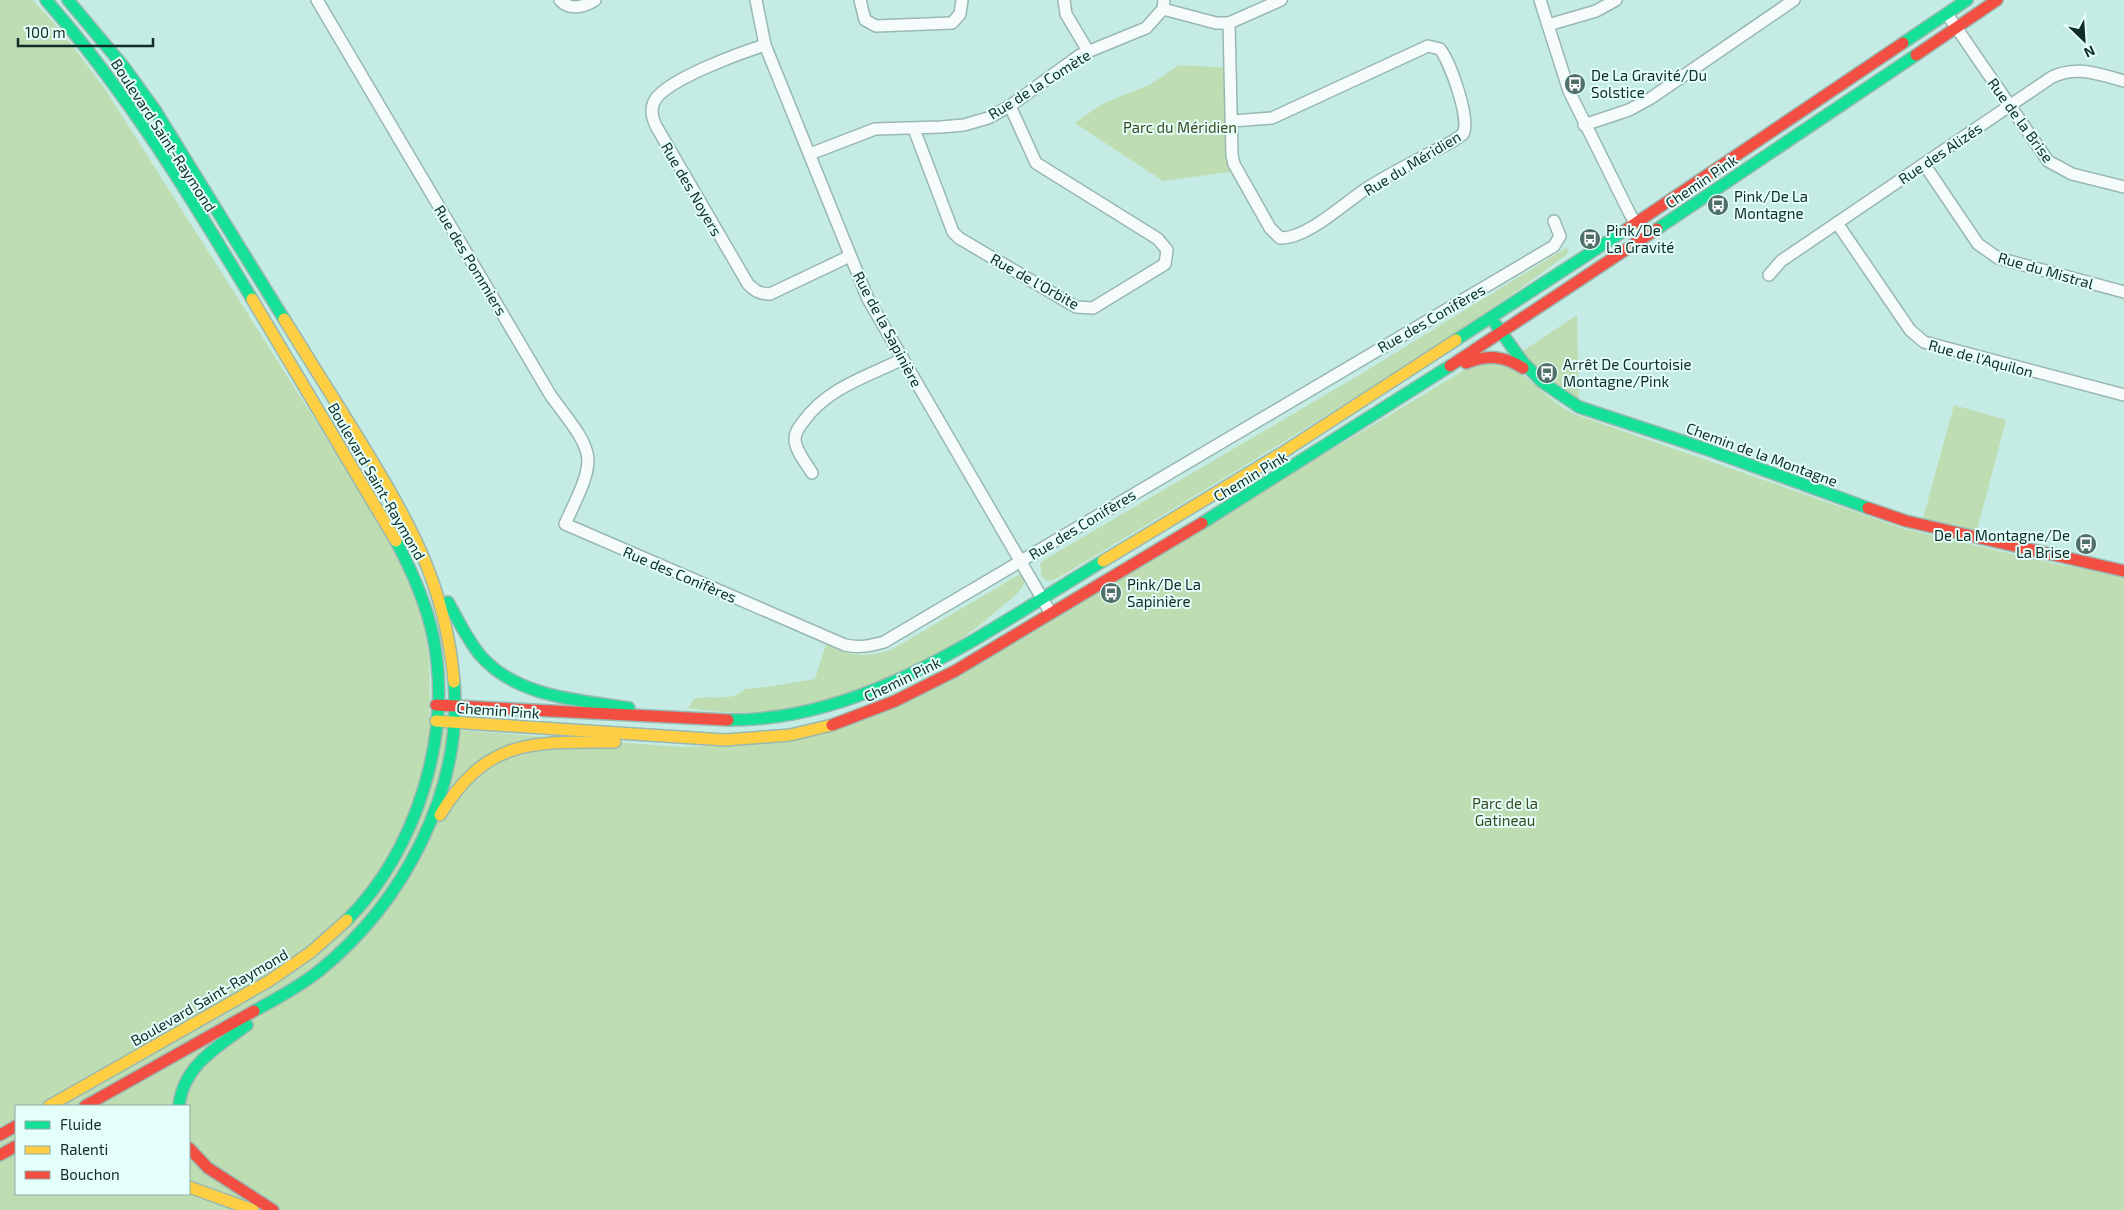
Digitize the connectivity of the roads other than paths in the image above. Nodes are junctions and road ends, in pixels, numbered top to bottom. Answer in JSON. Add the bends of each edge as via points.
{"nodes":[{"id":1,"x":46,"y":0,"type":"edge"},
{"id":2,"x":68,"y":0,"type":"edge"},
{"id":3,"x":317,"y":0,"type":"edge"},
{"id":4,"x":560,"y":0,"type":"edge"},
{"id":5,"x":595,"y":0,"type":"edge"},
{"id":6,"x":756,"y":0,"type":"edge"},
{"id":7,"x":860,"y":0,"type":"edge"},
{"id":8,"x":962,"y":0,"type":"edge"},
{"id":9,"x":1064,"y":0,"type":"edge"},
{"id":10,"x":1281,"y":0,"type":"edge"},
{"id":11,"x":1540,"y":0,"type":"edge"},
{"id":12,"x":1616,"y":0,"type":"edge"},
{"id":13,"x":1794,"y":0,"type":"edge"},
{"id":14,"x":1967,"y":0,"type":"edge"},
{"id":15,"x":1997,"y":0,"type":"edge"},
{"id":16,"x":1164,"y":4,"type":"edge"},
{"id":17,"x":1947,"y":14,"type":"junction"},
{"id":18,"x":1229,"y":24,"type":"junction"},
{"id":19,"x":1548,"y":25,"type":"junction"},
{"id":20,"x":1956,"y":28,"type":"junction"},
{"id":21,"x":764,"y":45,"type":"junction"},
{"id":22,"x":1088,"y":51,"type":"junction"},
{"id":23,"x":2124,"y":81,"type":"edge"},
{"id":24,"x":2010,"y":105,"type":"junction"},
{"id":25,"x":1010,"y":106,"type":"junction"},
{"id":26,"x":1232,"y":121,"type":"junction"},
{"id":27,"x":1584,"y":125,"type":"junction"},
{"id":28,"x":914,"y":129,"type":"junction"},
{"id":29,"x":810,"y":154,"type":"junction"},
{"id":30,"x":1924,"y":164,"type":"junction"},
{"id":31,"x":2124,"y":187,"type":"edge"},
{"id":32,"x":1554,"y":222,"type":"dead end"},
{"id":33,"x":1635,"y":223,"type":"junction"},
{"id":34,"x":1836,"y":223,"type":"junction"},
{"id":35,"x":1644,"y":237,"type":"junction"},
{"id":36,"x":850,"y":256,"type":"junction"},
{"id":37,"x":1769,"y":274,"type":"dead end"},
{"id":38,"x":2124,"y":292,"type":"edge"},
{"id":39,"x":1491,"y":318,"type":"junction"},
{"id":40,"x":1501,"y":333,"type":"junction"},
{"id":41,"x":903,"y":360,"type":"junction"},
{"id":42,"x":1537,"y":378,"type":"junction"},
{"id":43,"x":2124,"y":395,"type":"edge"},
{"id":44,"x":1331,"y":443,"type":"junction"},
{"id":45,"x":812,"y":472,"type":"dead end"},
{"id":46,"x":565,"y":524,"type":"joint"},
{"id":47,"x":416,"y":537,"type":"junction"},
{"id":48,"x":2059,"y":556,"type":"junction"},
{"id":49,"x":1020,"y":562,"type":"junction"},
{"id":50,"x":2124,"y":564,"type":"edge"},
{"id":51,"x":2124,"y":571,"type":"edge"},
{"id":52,"x":1042,"y":597,"type":"junction"},
{"id":53,"x":1050,"y":612,"type":"junction"},
{"id":54,"x":436,"y":705,"type":"junction"},
{"id":55,"x":453,"y":706,"type":"junction"},
{"id":56,"x":684,"y":719,"type":"junction"},
{"id":57,"x":436,"y":721,"type":"junction"},
{"id":58,"x":453,"y":722,"type":"junction"},
{"id":59,"x":690,"y":740,"type":"junction"},
{"id":60,"x":416,"y":855,"type":"junction"},
{"id":61,"x":318,"y":972,"type":"junction"},
{"id":62,"x":51,"y":1105,"type":"edge"},
{"id":63,"x":87,"y":1105,"type":"edge"},
{"id":64,"x":179,"y":1105,"type":"edge"},
{"id":65,"x":15,"y":1127,"type":"edge"},
{"id":66,"x":0,"y":1135,"type":"edge"},
{"id":67,"x":0,"y":1141,"type":"edge"},
{"id":68,"x":15,"y":1145,"type":"edge"},
{"id":69,"x":15,"y":1146,"type":"edge"},
{"id":70,"x":190,"y":1149,"type":"edge"},
{"id":71,"x":0,"y":1155,"type":"edge"},
{"id":72,"x":190,"y":1187,"type":"edge"},
{"id":73,"x":252,"y":1210,"type":"edge"},
{"id":74,"x":273,"y":1210,"type":"edge"}],
"edges":[{"from":1,"to":54,"type":"main road","name":"Boulevard Saint-Raymond","via":[[73,30],[147,131],[396,539],[425,605],[436,660]]},
{"from":2,"to":47,"type":"main road","name":"Boulevard Saint-Raymond","via":[[155,110]]},
{"from":3,"to":46,"type":"street","name":"Rue des Pommiers","via":[[551,396],[585,443],[588,469]]},
{"from":4,"to":5,"type":"street","via":[[575,7]]},
{"from":6,"to":21,"type":"street","name":"Rue de la Sapinière"},
{"from":7,"to":8,"type":"street","via":[[865,20],[876,26],[952,23],[960,14]]},
{"from":9,"to":22,"type":"street","via":[[1066,14]]},
{"from":10,"to":18,"type":"street"},
{"from":11,"to":19,"type":"street"},
{"from":12,"to":19,"type":"street","via":[[1596,11]]},
{"from":13,"to":27,"type":"street","via":[[1651,98],[1629,110]]},
{"from":14,"to":17,"type":"main road","name":"Chemin Pink"},
{"from":15,"to":20,"type":"main road","name":"Chemin Pink"},
{"from":16,"to":18,"type":"street","via":[[1216,23]]},
{"from":16,"to":22,"type":"street","name":"Rue de la Comète","via":[[1151,22],[1138,32]]},
{"from":17,"to":20,"type":"street","name":"Rue de la Brise"},
{"from":17,"to":33,"type":"main road","name":"Chemin Pink"},
{"from":18,"to":26,"type":"street","name":"Rue du Méridien"},
{"from":19,"to":27,"type":"street","via":[[1562,75]]},
{"from":20,"to":24,"type":"street","name":"Rue de la Brise"},
{"from":20,"to":35,"type":"main road","name":"Chemin Pink"},
{"from":21,"to":29,"type":"street","name":"Rue de la Sapinière"},
{"from":21,"to":36,"type":"street","name":"Rue des Noyers","via":[[711,65],[666,90],[658,96],[652,108],[656,126],[754,290],[770,294]]},
{"from":22,"to":25,"type":"street","name":"Rue de la Comète"},
{"from":23,"to":24,"type":"street","name":"Rue des Alizés","via":[[2071,70],[2052,77]]},
{"from":24,"to":30,"type":"street","name":"Rue des Alizés"},
{"from":24,"to":31,"type":"street","name":"Rue de la Brise","via":[[2054,166]]},
{"from":25,"to":28,"type":"street","name":"Rue de la Comète","via":[[988,118],[964,125]]},
{"from":25,"to":28,"type":"street","name":"Rue de l'Orbite","via":[[1036,163],[1158,239],[1167,250],[1165,264],[1093,308],[1076,307],[959,238]]},
{"from":26,"to":26,"type":"street","name":"Rue du Méridien","via":[[1232,155],[1237,171],[1270,228],[1280,238],[1288,238],[1344,207],[1368,187],[1453,141],[1463,134],[1466,122],[1448,61],[1440,49],[1428,46],[1272,118]]},
{"from":27,"to":33,"type":"street"},
{"from":28,"to":29,"type":"street","name":"Rue de la Comète","via":[[866,132]]},
{"from":29,"to":36,"type":"street","name":"Rue de la Sapinière"},
{"from":30,"to":34,"type":"street","name":"Rue des Alizés"},
{"from":30,"to":38,"type":"street","name":"Rue du Mistral","via":[[1978,244],[1988,253]]},
{"from":32,"to":49,"type":"street","name":"Rue des Conifères","via":[[1560,236],[1554,246]]},
{"from":33,"to":35,"type":"street"},
{"from":33,"to":39,"type":"main road","name":"Chemin Pink"},
{"from":34,"to":37,"type":"street","name":"Rue des Alizés","via":[[1780,261]]},
{"from":34,"to":43,"type":"street","name":"Rue de l'Aquilon","via":[[1910,330],[1924,342]]},
{"from":35,"to":40,"type":"main road","name":"Chemin Pink"},
{"from":36,"to":41,"type":"street","name":"Rue de la Sapinière","via":[[868,299]]},
{"from":39,"to":40,"type":"main road","name":"Chemin de la Montagne"},
{"from":39,"to":52,"type":"main road","name":"Chemin Pink","via":[[1258,468]]},
{"from":40,"to":42,"type":"main road","name":"Chemin de la Montagne"},
{"from":40,"to":44,"type":"main road","name":"Chemin Pink"},
{"from":41,"to":45,"type":"street","via":[[827,395],[812,409],[796,432],[795,439]]},
{"from":41,"to":49,"type":"street","name":"Rue de la Sapinière"},
{"from":42,"to":44,"type":"main road","via":[[1499,356],[1477,358]]},
{"from":42,"to":48,"type":"main road","name":"Chemin de la Montagne","via":[[1560,398],[1578,407],[1920,526]]},
{"from":44,"to":53,"type":"main road","name":"Chemin Pink"},
{"from":46,"to":49,"type":"street","name":"Rue des Conifères","via":[[854,647],[884,642]]},
{"from":47,"to":55,"type":"main road","name":"Boulevard Saint-Raymond","via":[[436,588],[448,633],[453,664]]},
{"from":47,"to":56,"type":"main road","via":[[467,639],[500,674],[534,690]]},
{"from":48,"to":50,"type":"main road","name":"Chemin de la Montagne"},
{"from":48,"to":51,"type":"main road","name":"Chemin de la Montagne"},
{"from":49,"to":52,"type":"street","name":"Rue de la Sapinière"},
{"from":52,"to":53,"type":"street","name":"Rue de la Sapinière"},
{"from":52,"to":56,"type":"main road","name":"Chemin Pink","via":[[914,673],[852,700],[799,714],[758,720]]},
{"from":53,"to":59,"type":"main road","name":"Chemin Pink","via":[[922,688],[856,717],[790,735]]},
{"from":54,"to":55,"type":"main road","name":"Chemin Pink"},
{"from":54,"to":57,"type":"main road","name":"Boulevard Saint-Raymond"},
{"from":55,"to":56,"type":"main road","name":"Chemin Pink"},
{"from":55,"to":58,"type":"main road","name":"Boulevard Saint-Raymond"},
{"from":57,"to":58,"type":"main road","name":"Chemin Pink"},
{"from":57,"to":62,"type":"main road","name":"Boulevard Saint-Raymond","via":[[424,788],[409,826],[384,872],[340,928],[312,953],[271,981]]},
{"from":58,"to":59,"type":"main road","name":"Chemin Pink"},
{"from":58,"to":60,"type":"main road","name":"Boulevard Saint-Raymond","via":[[439,798]]},
{"from":59,"to":60,"type":"main road","via":[[542,742],[500,754],[480,766],[455,789]]},
{"from":60,"to":61,"type":"main road","name":"Boulevard Saint-Raymond","via":[[389,899]]},
{"from":61,"to":63,"type":"main road","name":"Boulevard Saint-Raymond","via":[[271,1002]]},
{"from":61,"to":64,"type":"main road","via":[[198,1062],[181,1090]]},
{"from":65,"to":66,"type":"main road"},
{"from":67,"to":68,"type":"main road"},
{"from":69,"to":71,"type":"main road"},
{"from":70,"to":74,"type":"main road","via":[[208,1168]]},
{"from":72,"to":73,"type":"main road"}]}
